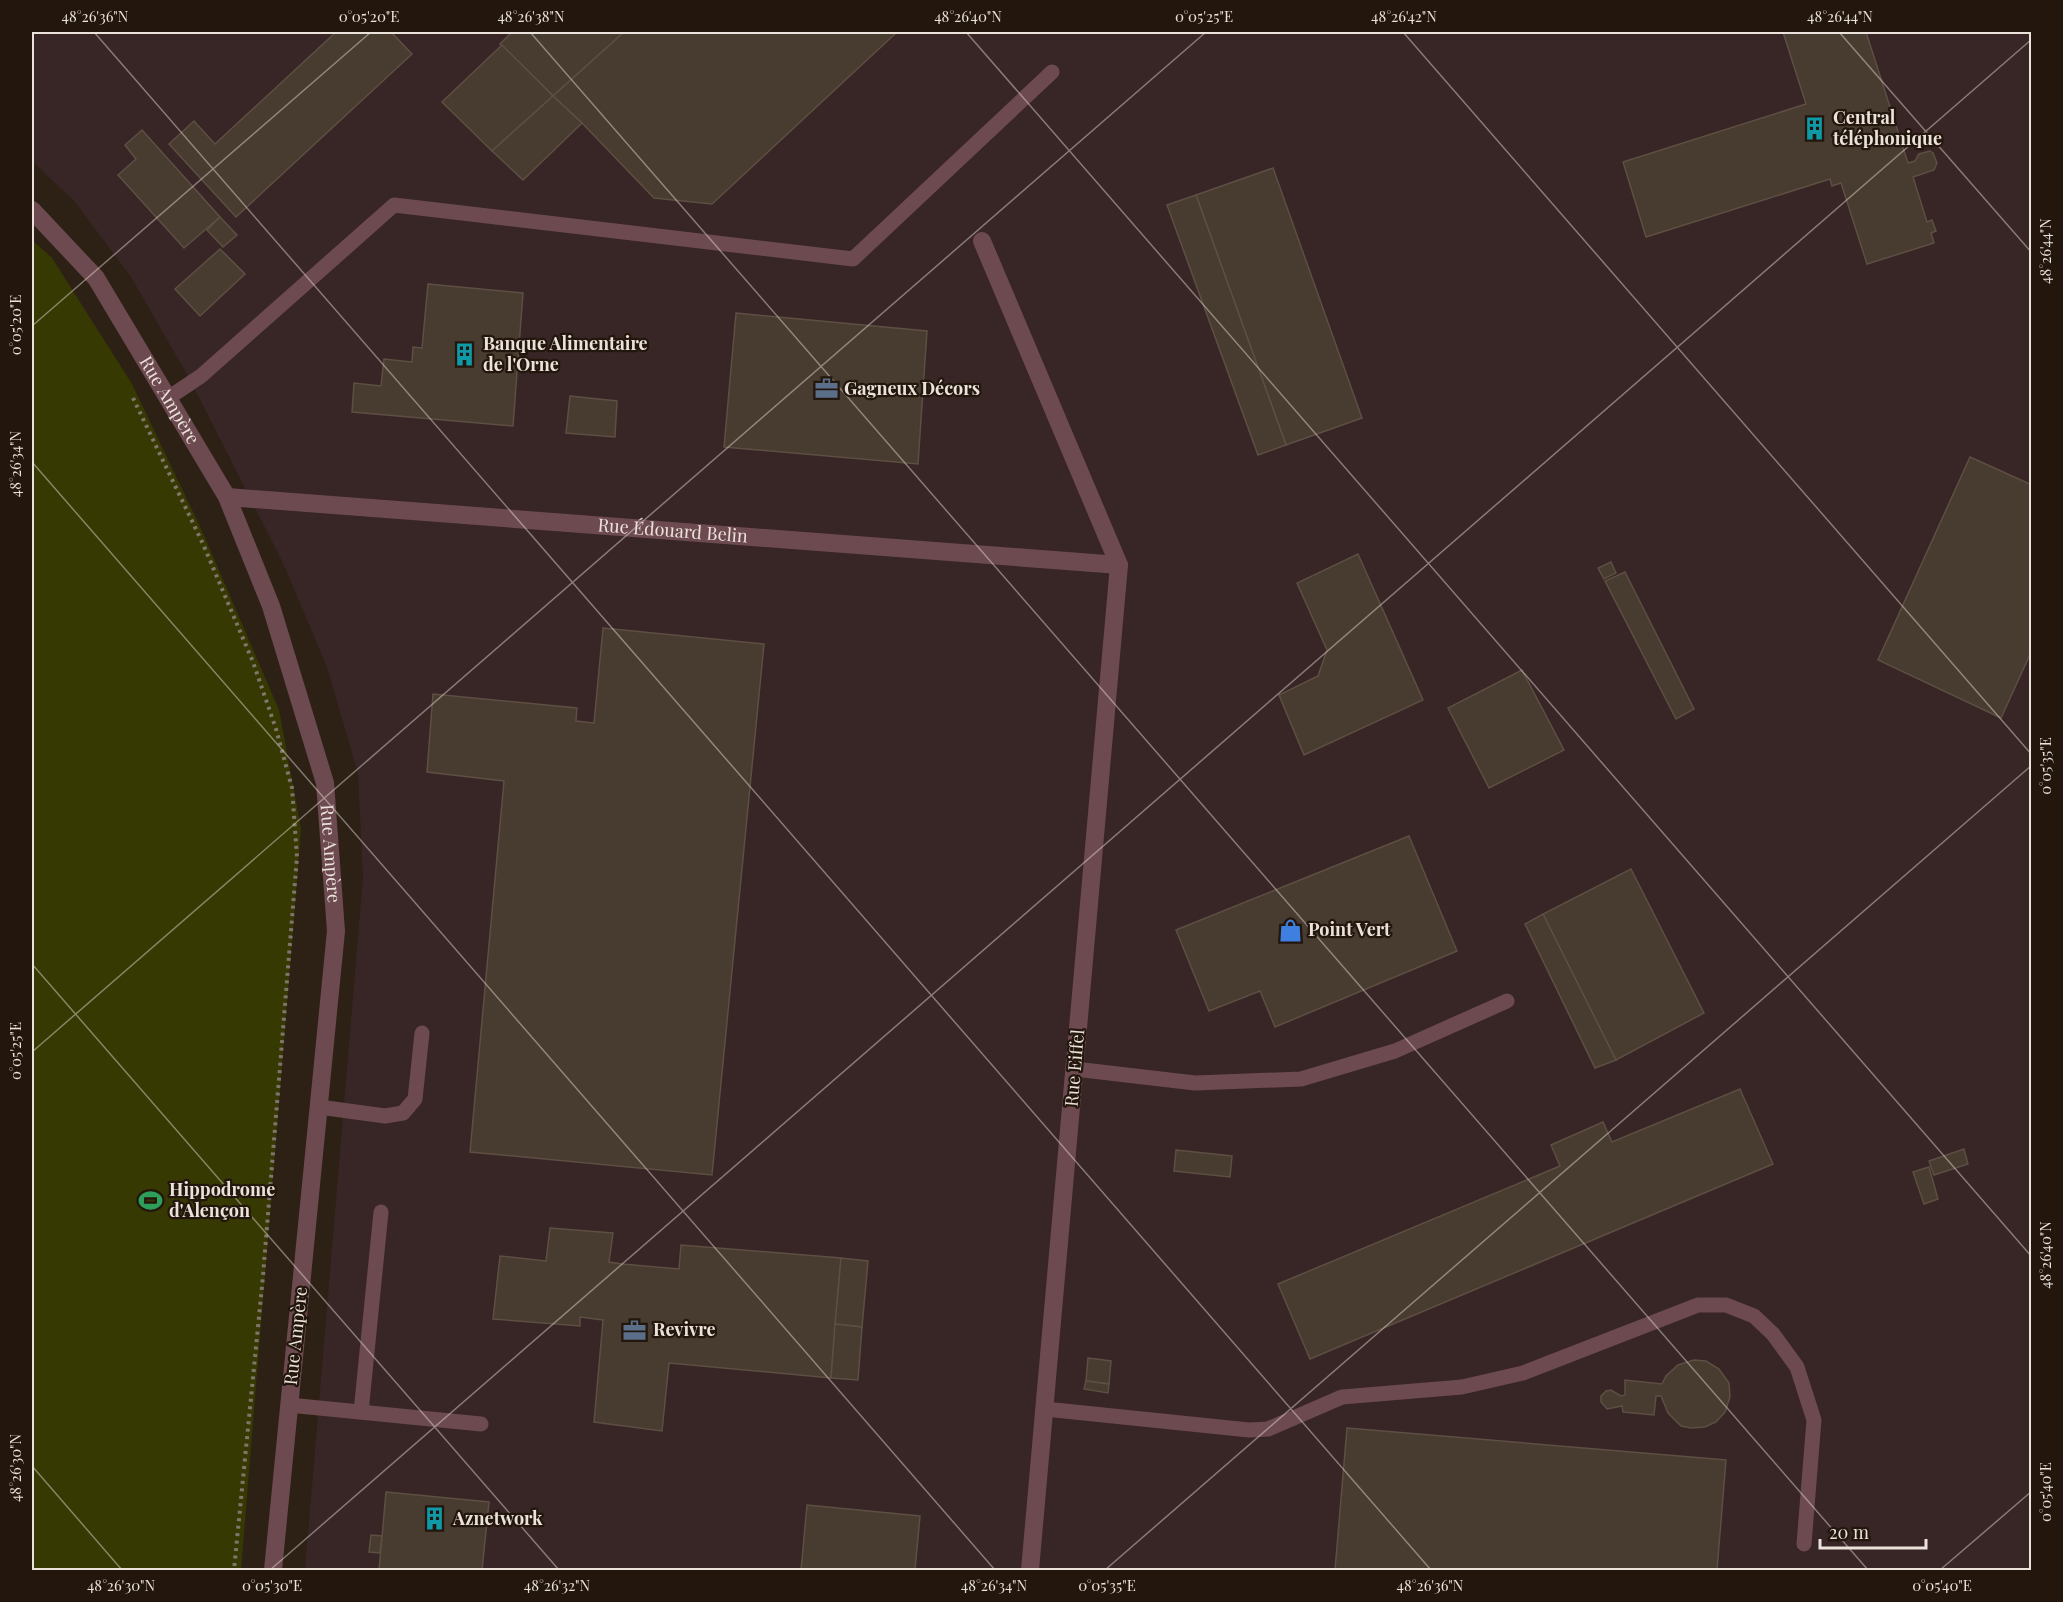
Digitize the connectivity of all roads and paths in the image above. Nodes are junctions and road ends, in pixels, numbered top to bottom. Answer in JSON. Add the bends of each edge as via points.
{"nodes":[{"id":1,"x":1052,"y":72,"type":"dead end"},
{"id":2,"x":32,"y":210,"type":"edge"},
{"id":3,"x":982,"y":241,"type":"dead end"},
{"id":4,"x":128,"y":389,"type":"dead end"},
{"id":5,"x":168,"y":398,"type":"junction"},
{"id":6,"x":227,"y":497,"type":"junction"},
{"id":7,"x":1119,"y":565,"type":"junction"},
{"id":8,"x":1507,"y":1000,"type":"dead end"},
{"id":9,"x":422,"y":1033,"type":"dead end"},
{"id":10,"x":1075,"y":1069,"type":"junction"},
{"id":11,"x":319,"y":1107,"type":"junction"},
{"id":12,"x":381,"y":1212,"type":"dead end"},
{"id":13,"x":289,"y":1405,"type":"junction"},
{"id":14,"x":1045,"y":1409,"type":"junction"},
{"id":15,"x":361,"y":1412,"type":"junction"},
{"id":16,"x":481,"y":1424,"type":"dead end"},
{"id":17,"x":1804,"y":1545,"type":"dead end"},
{"id":18,"x":234,"y":1570,"type":"edge"},
{"id":19,"x":273,"y":1570,"type":"edge"},
{"id":20,"x":1030,"y":1570,"type":"edge"}],
"edges":[{"from":1,"to":5,"type":"lane","via":[[853,259],[394,205],[201,376]]},
{"from":2,"to":5,"type":"street","name":"Rue Ampère","via":[[96,278]]},
{"from":3,"to":7,"type":"street"},
{"from":4,"to":18,"type":"path","name":"Rue Ampère","via":[[203,544],[253,662],[292,788],[297,857]]},
{"from":5,"to":6,"type":"street","name":"Rue Ampère"},
{"from":6,"to":7,"type":"street","name":"Rue Édouard Belin"},
{"from":6,"to":11,"type":"street","name":"Rue Ampère","via":[[271,606],[325,783],[336,931]]},
{"from":7,"to":10,"type":"street","name":"Rue Eiffel"},
{"from":8,"to":10,"type":"lane","via":[[1395,1051],[1301,1079],[1195,1083]]},
{"from":9,"to":11,"type":"lane","via":[[415,1099],[403,1113],[386,1116]]},
{"from":10,"to":14,"type":"street","name":"Rue Eiffel"},
{"from":11,"to":13,"type":"street","name":"Rue Ampère"},
{"from":12,"to":15,"type":"lane"},
{"from":13,"to":15,"type":"lane"},
{"from":13,"to":19,"type":"street","name":"Rue Ampère"},
{"from":14,"to":17,"type":"lane","via":[[1268,1429],[1342,1397],[1462,1387],[1523,1373],[1698,1305],[1726,1305],[1754,1316],[1797,1367],[1814,1420]]},
{"from":14,"to":20,"type":"street","name":"Rue Eiffel"},
{"from":15,"to":16,"type":"lane"}]}
